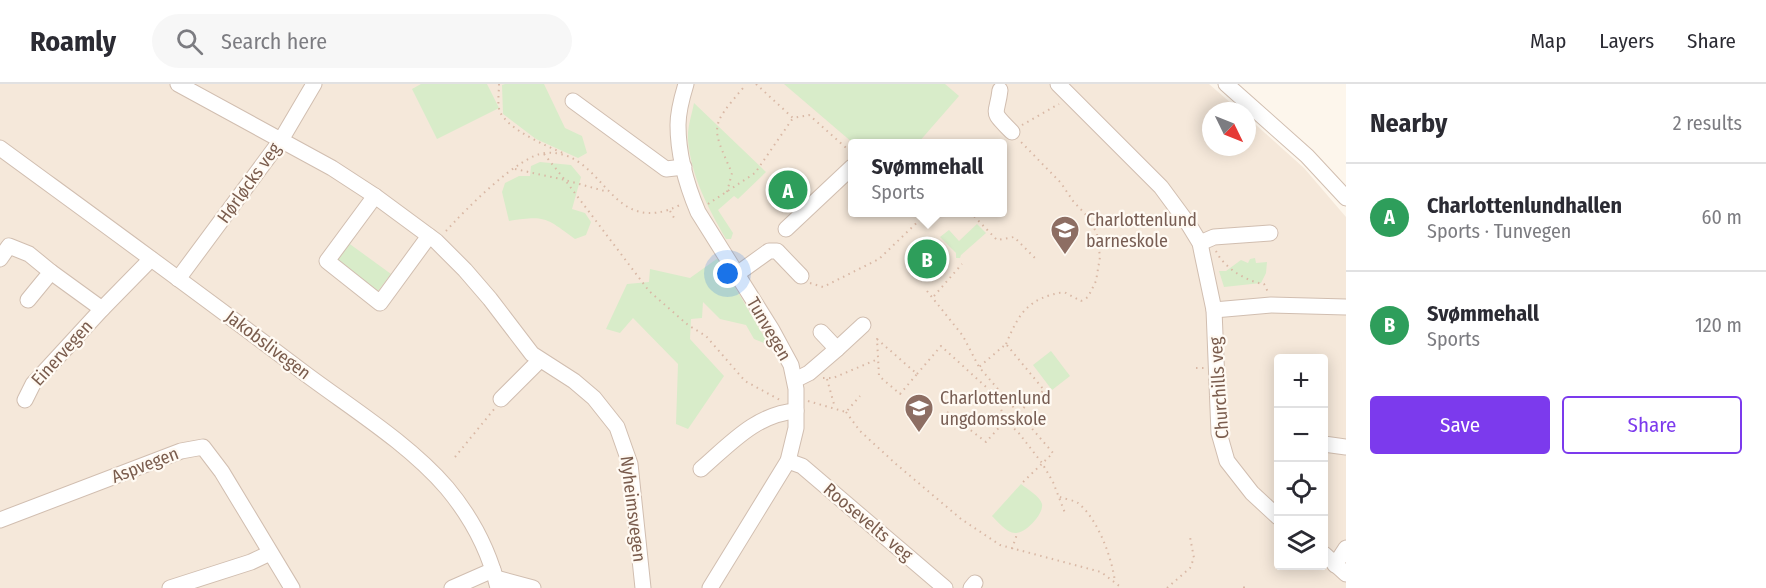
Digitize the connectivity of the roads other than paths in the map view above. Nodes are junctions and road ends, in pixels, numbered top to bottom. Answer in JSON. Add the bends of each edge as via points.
{"nodes":[{"id":1,"x":178,"y":84,"type":"edge"},
{"id":2,"x":314,"y":84,"type":"edge"},
{"id":3,"x":686,"y":84,"type":"edge"},
{"id":4,"x":1014,"y":84,"type":"edge"},
{"id":5,"x":1058,"y":84,"type":"edge"},
{"id":6,"x":1226,"y":84,"type":"edge"},
{"id":7,"x":996,"y":87,"type":"edge"},
{"id":8,"x":573,"y":100,"type":"dead end"},
{"id":9,"x":1012,"y":132,"type":"road end"},
{"id":10,"x":281,"y":140,"type":"junction"},
{"id":11,"x":0,"y":148,"type":"edge"},
{"id":12,"x":684,"y":167,"type":"junction"},
{"id":13,"x":848,"y":171,"type":"edge"},
{"id":14,"x":375,"y":196,"type":"junction"},
{"id":15,"x":1346,"y":198,"type":"edge"},
{"id":16,"x":786,"y":229,"type":"dead end"},
{"id":17,"x":1270,"y":233,"type":"dead end"},
{"id":18,"x":433,"y":239,"type":"junction"},
{"id":19,"x":1206,"y":240,"type":"junction"},
{"id":20,"x":0,"y":259,"type":"edge"},
{"id":21,"x":151,"y":259,"type":"junction"},
{"id":22,"x":51,"y":272,"type":"junction"},
{"id":23,"x":737,"y":274,"type":"junction"},
{"id":24,"x":801,"y":276,"type":"road end"},
{"id":25,"x":178,"y":279,"type":"junction"},
{"id":26,"x":28,"y":300,"type":"dead end"},
{"id":27,"x":1346,"y":307,"type":"edge"},
{"id":28,"x":102,"y":309,"type":"junction"},
{"id":29,"x":1214,"y":310,"type":"junction"},
{"id":30,"x":863,"y":324,"type":"dead end"},
{"id":31,"x":821,"y":332,"type":"dead end"},
{"id":32,"x":837,"y":349,"type":"junction"},
{"id":33,"x":540,"y":360,"type":"junction"},
{"id":34,"x":795,"y":380,"type":"junction"},
{"id":35,"x":501,"y":399,"type":"road end"},
{"id":36,"x":25,"y":400,"type":"dead end"},
{"id":37,"x":800,"y":406,"type":"junction"},
{"id":38,"x":1328,"y":445,"type":"edge"},
{"id":39,"x":1346,"y":447,"type":"edge"},
{"id":40,"x":788,"y":461,"type":"junction"},
{"id":41,"x":701,"y":469,"type":"dead end"},
{"id":42,"x":1277,"y":516,"type":"edge"},
{"id":43,"x":0,"y":520,"type":"edge"},
{"id":44,"x":1346,"y":548,"type":"edge"},
{"id":45,"x":270,"y":553,"type":"junction"},
{"id":46,"x":1328,"y":558,"type":"edge"},
{"id":47,"x":1341,"y":569,"type":"edge"},
{"id":48,"x":496,"y":579,"type":"edge"},
{"id":49,"x":170,"y":588,"type":"edge"},
{"id":50,"x":292,"y":588,"type":"edge"},
{"id":51,"x":452,"y":588,"type":"edge"},
{"id":52,"x":532,"y":588,"type":"edge"},
{"id":53,"x":643,"y":588,"type":"edge"},
{"id":54,"x":710,"y":588,"type":"edge"},
{"id":55,"x":945,"y":588,"type":"edge"}],
"edges":[{"from":1,"to":10,"type":"street","name":"Nyheimsvegen"},
{"from":2,"to":10,"type":"street","name":"Hørløcks veg"},
{"from":3,"to":12,"type":"street","name":"Tunvegen","via":[[678,126]]},
{"from":4,"to":7,"type":"street","via":[[1004,90]]},
{"from":5,"to":19,"type":"street","name":"Churchills veg","via":[[1161,186]]},
{"from":6,"to":15,"type":"street","via":[[1307,156]]},
{"from":7,"to":9,"type":"street","via":[[996,117]]},
{"from":8,"to":12,"type":"street","via":[[666,170]]},
{"from":10,"to":14,"type":"street","name":"Nyheimsvegen"},
{"from":10,"to":25,"type":"street","name":"Hørløcks veg"},
{"from":11,"to":21,"type":"street","name":"Jakobslivegen"},
{"from":12,"to":23,"type":"street","name":"Tunvegen","via":[[698,212]]},
{"from":13,"to":16,"type":"street"},
{"from":14,"to":18,"type":"street","name":"Nyheimsvegen"},
{"from":14,"to":18,"type":"street","via":[[327,261],[380,303]]},
{"from":17,"to":19,"type":"street"},
{"from":18,"to":33,"type":"street","name":"Nyheimsvegen","via":[[465,270],[522,344]]},
{"from":19,"to":29,"type":"street","name":"Churchills veg"},
{"from":20,"to":22,"type":"street","name":"Einervegen","via":[[9,246],[29,254]]},
{"from":21,"to":25,"type":"street","name":"Jakobslivegen"},
{"from":21,"to":28,"type":"street","name":"Einervegen"},
{"from":22,"to":26,"type":"street"},
{"from":22,"to":28,"type":"street","name":"Einervegen"},
{"from":23,"to":24,"type":"street","via":[[769,251],[777,251]]},
{"from":23,"to":34,"type":"street","name":"Tunvegen","via":[[772,330]]},
{"from":25,"to":48,"type":"street","name":"Jakobslivegen","via":[[427,467],[474,525]]},
{"from":27,"to":29,"type":"street","via":[[1271,305]]},
{"from":28,"to":36,"type":"street","name":"Einervegen","via":[[33,384]]},
{"from":29,"to":42,"type":"street","name":"Churchills veg","via":[[1219,433],[1227,461]]},
{"from":30,"to":32,"type":"street"},
{"from":31,"to":32,"type":"street"},
{"from":32,"to":34,"type":"street"},
{"from":33,"to":35,"type":"street"},
{"from":33,"to":53,"type":"street","name":"Nyheimsvegen","via":[[594,398],[624,441],[635,498]]},
{"from":34,"to":37,"type":"street","name":"Tunvegen"},
{"from":37,"to":40,"type":"street","name":"Tunvegen"},
{"from":37,"to":41,"type":"street","via":[[752,425]]},
{"from":38,"to":39,"type":"street"},
{"from":40,"to":54,"type":"street","name":"Tunvegen"},
{"from":40,"to":55,"type":"street","name":"Roosevelts veg","via":[[801,466]]},
{"from":43,"to":45,"type":"street","name":"Aspvegen","via":[[181,451],[203,447]]},
{"from":44,"to":47,"type":"street"},
{"from":45,"to":49,"type":"street"},
{"from":45,"to":50,"type":"street","name":"Aspvegen"},
{"from":46,"to":47,"type":"street"},
{"from":48,"to":51,"type":"street"},
{"from":48,"to":52,"type":"street"}]}
